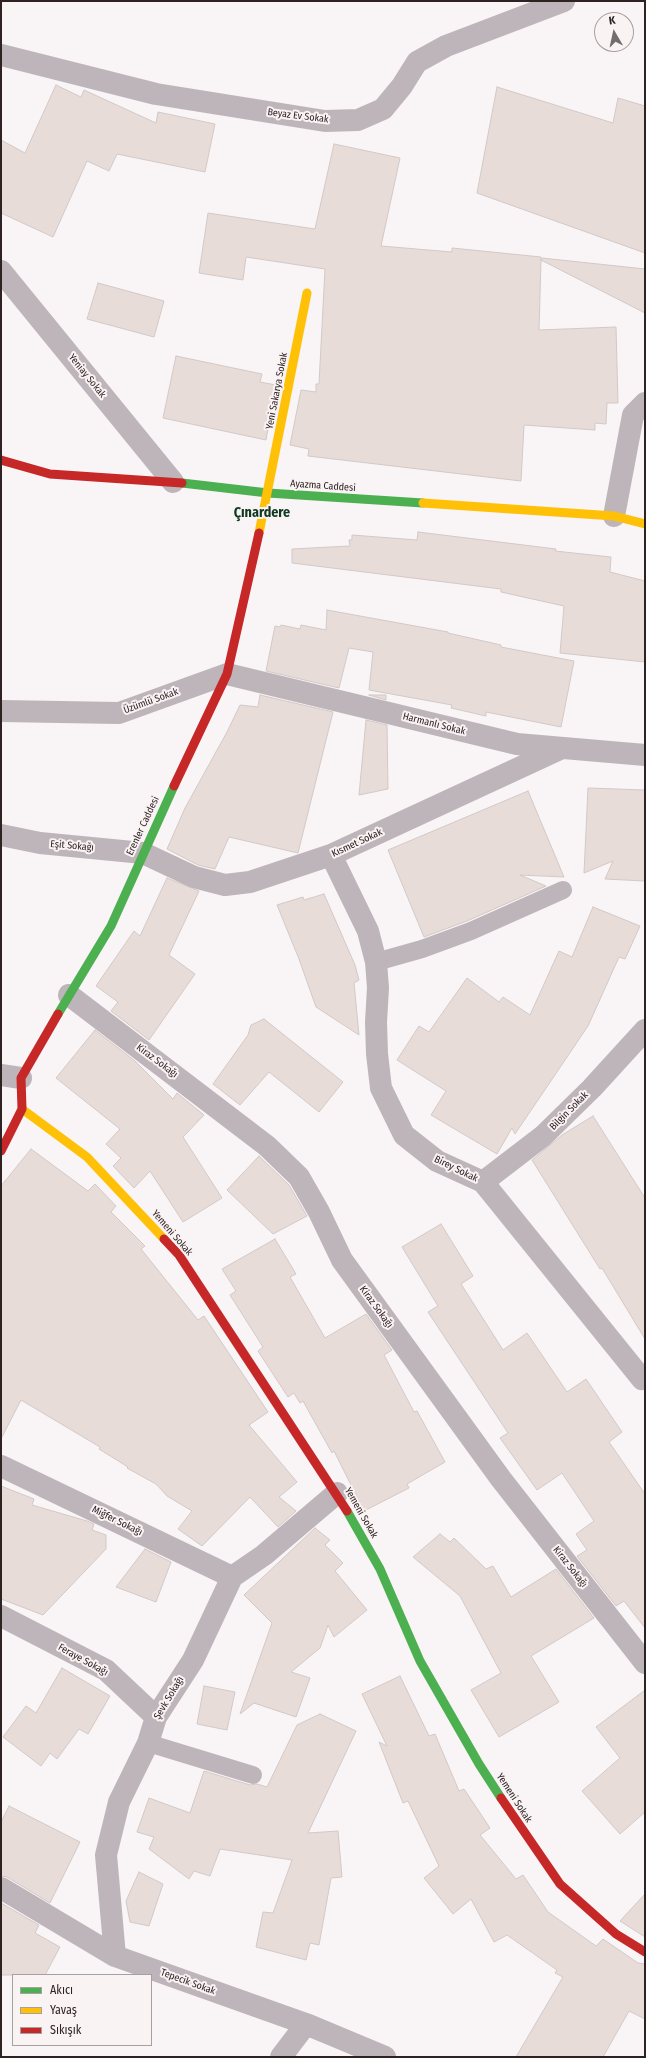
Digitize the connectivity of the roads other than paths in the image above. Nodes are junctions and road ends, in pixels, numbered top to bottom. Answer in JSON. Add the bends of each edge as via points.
{"nodes":[{"id":1,"x":564,"y":1,"type":"edge"},
{"id":2,"x":1,"y":55,"type":"edge"},
{"id":3,"x":1,"y":270,"type":"edge"},
{"id":4,"x":307,"y":293,"type":"dead end"},
{"id":5,"x":645,"y":403,"type":"edge"},
{"id":6,"x":1,"y":460,"type":"edge"},
{"id":7,"x":173,"y":482,"type":"junction"},
{"id":8,"x":268,"y":493,"type":"junction"},
{"id":9,"x":614,"y":516,"type":"junction"},
{"id":10,"x":645,"y":524,"type":"edge"},
{"id":11,"x":227,"y":674,"type":"junction"},
{"id":12,"x":1,"y":711,"type":"edge"},
{"id":13,"x":564,"y":748,"type":"junction"},
{"id":14,"x":645,"y":755,"type":"edge"},
{"id":15,"x":1,"y":835,"type":"edge"},
{"id":16,"x":143,"y":852,"type":"junction"},
{"id":17,"x":331,"y":855,"type":"junction"},
{"id":18,"x":563,"y":890,"type":"dead end"},
{"id":19,"x":376,"y":962,"type":"junction"},
{"id":20,"x":69,"y":995,"type":"junction"},
{"id":21,"x":645,"y":1030,"type":"edge"},
{"id":22,"x":11,"y":1076,"type":"edge"},
{"id":23,"x":22,"y":1109,"type":"junction"},
{"id":24,"x":1,"y":1151,"type":"edge"},
{"id":25,"x":483,"y":1182,"type":"junction"},
{"id":26,"x":645,"y":1378,"type":"edge"},
{"id":27,"x":1,"y":1466,"type":"edge"},
{"id":28,"x":336,"y":1493,"type":"junction"},
{"id":29,"x":232,"y":1577,"type":"junction"},
{"id":30,"x":1,"y":1616,"type":"edge"},
{"id":31,"x":645,"y":1663,"type":"edge"},
{"id":32,"x":156,"y":1717,"type":"junction"},
{"id":33,"x":148,"y":1743,"type":"junction"},
{"id":34,"x":253,"y":1775,"type":"dead end"},
{"id":35,"x":1,"y":1888,"type":"edge"},
{"id":36,"x":645,"y":1952,"type":"edge"},
{"id":37,"x":115,"y":1956,"type":"junction"},
{"id":38,"x":306,"y":2024,"type":"junction"},
{"id":39,"x":281,"y":2057,"type":"edge"},
{"id":40,"x":385,"y":2057,"type":"edge"}],
"edges":[{"from":1,"to":2,"type":"street","name":"Beyaz Ev Sokak","via":[[446,46],[417,62],[383,109],[358,120],[325,121],[156,94]]},
{"from":3,"to":7,"type":"street","name":"Yeniay Sokak"},
{"from":4,"to":8,"type":"street","name":"Yeni Sakarya Sokak"},
{"from":5,"to":9,"type":"street","via":[[633,415]]},
{"from":6,"to":7,"type":"street","name":"Ayazma Caddesi","via":[[50,474]]},
{"from":7,"to":8,"type":"street","name":"Ayazma Caddesi"},
{"from":8,"to":9,"type":"street","name":"Ayazma Caddesi"},
{"from":8,"to":11,"type":"street","name":"Erenler Caddesi"},
{"from":9,"to":10,"type":"street","name":"Ayazma Caddesi"},
{"from":11,"to":12,"type":"street","name":"Üzümlü Sokak","via":[[119,713]]},
{"from":11,"to":13,"type":"street","name":"Harmanlı Sokak","via":[[517,744]]},
{"from":11,"to":16,"type":"street","name":"Erenler Caddesi"},
{"from":13,"to":14,"type":"street","name":"Harmanlı Sokak"},
{"from":13,"to":17,"type":"street","name":"Kısmet Sokak"},
{"from":15,"to":16,"type":"street","name":"Eşit Sokağı","via":[[40,843]]},
{"from":16,"to":17,"type":"street","name":"Kısmet Sokak","via":[[194,877],[225,885],[250,882]]},
{"from":16,"to":20,"type":"street","name":"Erenler Caddesi","via":[[111,926]]},
{"from":17,"to":19,"type":"street","name":"Birey Sokak","via":[[368,931]]},
{"from":18,"to":19,"type":"lane","via":[[471,931]]},
{"from":19,"to":25,"type":"street","name":"Birey Sokak","via":[[377,1054],[381,1088],[404,1135],[437,1161]]},
{"from":20,"to":22,"type":"street","name":"Erenler Caddesi"},
{"from":20,"to":31,"type":"street","name":"Kiraz Sokağı","via":[[267,1146],[299,1177],[347,1266],[501,1480]]},
{"from":21,"to":25,"type":"street","name":"Bilgin Sokak","via":[[592,1088],[543,1136]]},
{"from":22,"to":23,"type":"street","name":"Erenler Caddesi"},
{"from":23,"to":24,"type":"street","name":"Erenler Caddesi"},
{"from":23,"to":28,"type":"street","name":"Yemeni Sokak","via":[[87,1157],[179,1255]]},
{"from":25,"to":26,"type":"street","name":"Birey Sokak","via":[[642,1379]]},
{"from":27,"to":29,"type":"street","name":"Miğfer Sokağı"},
{"from":28,"to":29,"type":"street","via":[[264,1555]]},
{"from":28,"to":36,"type":"street","name":"Yemeni Sokak","via":[[380,1569],[420,1660],[479,1764],[518,1825],[560,1884],[616,1934]]},
{"from":29,"to":32,"type":"street","name":"Şevk Sokağı","via":[[193,1660]]},
{"from":30,"to":32,"type":"street","name":"Feraye Sokağı","via":[[106,1670]]},
{"from":32,"to":33,"type":"street","name":"Şevk Sokağı"},
{"from":33,"to":34,"type":"lane"},
{"from":33,"to":37,"type":"street","name":"Şevk Sokağı","via":[[119,1802],[106,1855]]},
{"from":35,"to":37,"type":"street","name":"Tepecik Sokak"},
{"from":37,"to":38,"type":"street","name":"Tepecik Sokak"},
{"from":38,"to":39,"type":"street"},
{"from":38,"to":40,"type":"street","name":"Tepecik Sokak"}]}
